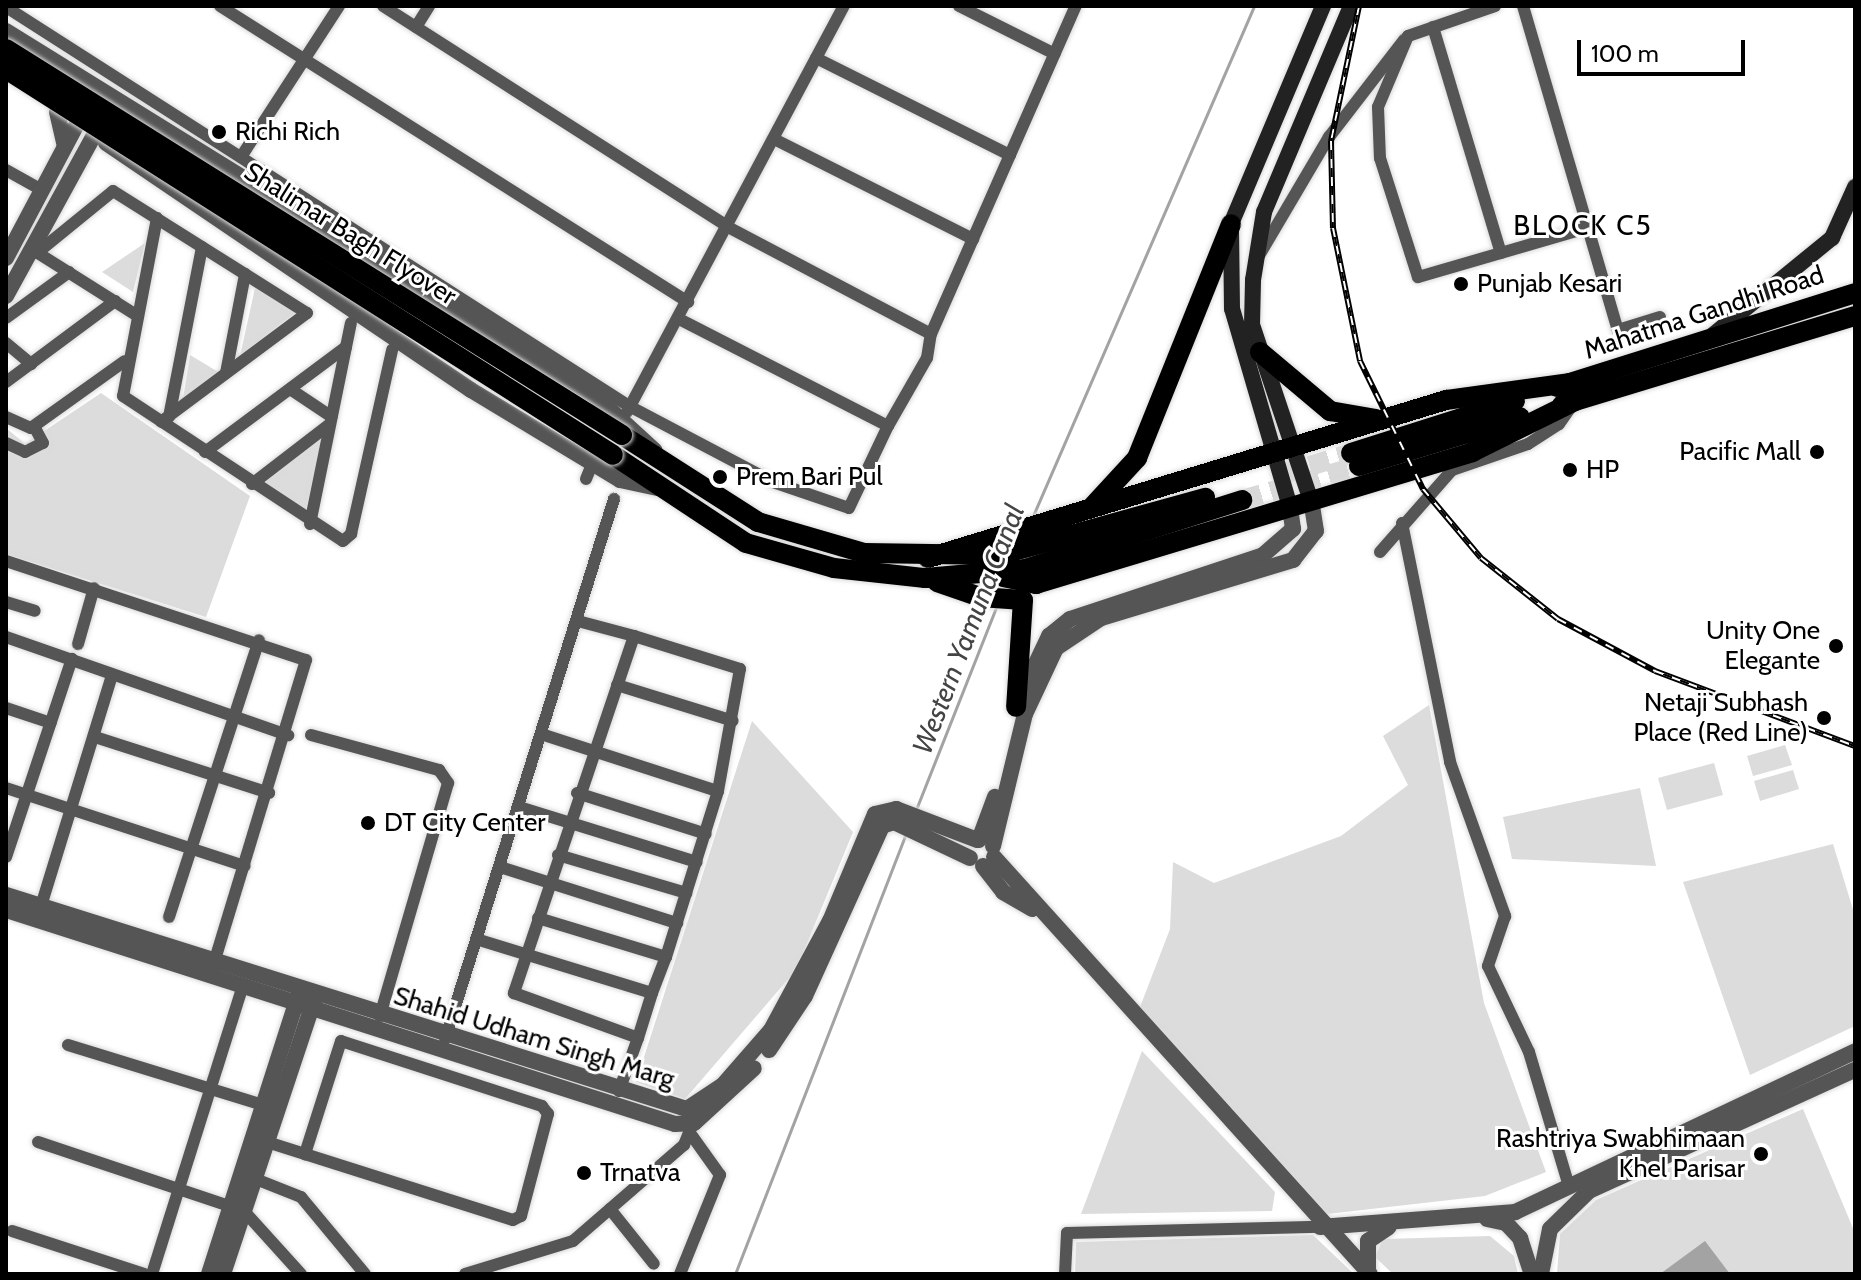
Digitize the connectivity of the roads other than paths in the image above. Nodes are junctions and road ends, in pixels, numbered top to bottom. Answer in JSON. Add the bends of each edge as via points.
{"nodes":[{"id":1,"x":220,"y":6,"type":"edge"},
{"id":2,"x":339,"y":6,"type":"edge"},
{"id":3,"x":383,"y":6,"type":"edge"},
{"id":4,"x":429,"y":6,"type":"edge"},
{"id":5,"x":844,"y":6,"type":"edge"},
{"id":6,"x":959,"y":6,"type":"edge"},
{"id":7,"x":1076,"y":6,"type":"edge"},
{"id":8,"x":1323,"y":6,"type":"edge"},
{"id":9,"x":1351,"y":6,"type":"edge"},
{"id":10,"x":1495,"y":6,"type":"edge"},
{"id":11,"x":1523,"y":6,"type":"edge"},
{"id":12,"x":6,"y":7,"type":"edge"},
{"id":13,"x":416,"y":27,"type":"junction"},
{"id":14,"x":1433,"y":27,"type":"junction"},
{"id":15,"x":6,"y":31,"type":"edge"},
{"id":16,"x":1408,"y":36,"type":"junction"},
{"id":17,"x":6,"y":49,"type":"edge"},
{"id":18,"x":1055,"y":54,"type":"junction"},
{"id":19,"x":816,"y":58,"type":"junction"},
{"id":20,"x":304,"y":60,"type":"junction"},
{"id":21,"x":6,"y":69,"type":"edge"},
{"id":22,"x":6,"y":80,"type":"edge"},
{"id":23,"x":57,"y":112,"type":"junction"},
{"id":24,"x":77,"y":124,"type":"junction"},
{"id":25,"x":94,"y":135,"type":"junction"},
{"id":26,"x":774,"y":139,"type":"junction"},
{"id":27,"x":194,"y":141,"type":"junction"},
{"id":28,"x":65,"y":146,"type":"junction"},
{"id":29,"x":120,"y":153,"type":"junction"},
{"id":30,"x":1010,"y":155,"type":"junction"},
{"id":31,"x":82,"y":157,"type":"junction"},
{"id":32,"x":241,"y":157,"type":"junction"},
{"id":33,"x":6,"y":170,"type":"edge"},
{"id":34,"x":163,"y":182,"type":"junction"},
{"id":35,"x":1855,"y":187,"type":"edge"},
{"id":36,"x":42,"y":190,"type":"junction"},
{"id":37,"x":157,"y":218,"type":"junction"},
{"id":38,"x":1231,"y":224,"type":"junction"},
{"id":39,"x":728,"y":227,"type":"junction"},
{"id":40,"x":1587,"y":228,"type":"junction"},
{"id":41,"x":973,"y":239,"type":"junction"},
{"id":42,"x":202,"y":247,"type":"junction"},
{"id":43,"x":33,"y":250,"type":"junction"},
{"id":44,"x":1501,"y":253,"type":"junction"},
{"id":45,"x":6,"y":259,"type":"edge"},
{"id":46,"x":1257,"y":259,"type":"junction"},
{"id":47,"x":23,"y":265,"type":"junction"},
{"id":48,"x":69,"y":272,"type":"junction"},
{"id":49,"x":245,"y":274,"type":"junction"},
{"id":50,"x":1855,"y":293,"type":"edge"},
{"id":51,"x":6,"y":296,"type":"edge"},
{"id":52,"x":115,"y":301,"type":"junction"},
{"id":53,"x":688,"y":302,"type":"junction"},
{"id":54,"x":138,"y":316,"type":"junction"},
{"id":55,"x":1855,"y":316,"type":"edge"},
{"id":56,"x":1660,"y":317,"type":"dead end"},
{"id":57,"x":6,"y":318,"type":"edge"},
{"id":58,"x":679,"y":319,"type":"junction"},
{"id":59,"x":351,"y":323,"type":"dead end"},
{"id":60,"x":931,"y":334,"type":"junction"},
{"id":61,"x":1705,"y":340,"type":"junction"},
{"id":62,"x":6,"y":343,"type":"edge"},
{"id":63,"x":346,"y":347,"type":"junction"},
{"id":64,"x":392,"y":350,"type":"dead end"},
{"id":65,"x":1260,"y":352,"type":"junction"},
{"id":66,"x":125,"y":361,"type":"junction"},
{"id":67,"x":31,"y":364,"type":"junction"},
{"id":68,"x":226,"y":373,"type":"junction"},
{"id":69,"x":6,"y":382,"type":"edge"},
{"id":70,"x":290,"y":389,"type":"junction"},
{"id":71,"x":1572,"y":392,"type":"junction"},
{"id":72,"x":6,"y":417,"type":"edge"},
{"id":73,"x":165,"y":419,"type":"junction"},
{"id":74,"x":625,"y":420,"type":"junction"},
{"id":75,"x":1383,"y":420,"type":"junction"},
{"id":76,"x":331,"y":421,"type":"junction"},
{"id":77,"x":34,"y":426,"type":"junction"},
{"id":78,"x":888,"y":426,"type":"junction"},
{"id":79,"x":6,"y":443,"type":"edge"},
{"id":80,"x":1284,"y":451,"type":"junction"},
{"id":81,"x":205,"y":452,"type":"junction"},
{"id":82,"x":1355,"y":459,"type":"tunnel mouth"},
{"id":83,"x":252,"y":484,"type":"junction"},
{"id":84,"x":659,"y":488,"type":"junction"},
{"id":85,"x":614,"y":499,"type":"dead end"},
{"id":86,"x":1311,"y":501,"type":"junction"},
{"id":87,"x":1290,"y":507,"type":"junction"},
{"id":88,"x":1078,"y":515,"type":"junction"},
{"id":89,"x":1402,"y":523,"type":"junction"},
{"id":90,"x":310,"y":524,"type":"junction"},
{"id":91,"x":1036,"y":538,"type":"junction"},
{"id":92,"x":1380,"y":552,"type":"dead end"},
{"id":93,"x":6,"y":561,"type":"edge"},
{"id":94,"x":926,"y":568,"type":"junction"},
{"id":95,"x":1020,"y":581,"type":"junction"},
{"id":96,"x":94,"y":588,"type":"junction"},
{"id":97,"x":6,"y":602,"type":"edge"},
{"id":98,"x":35,"y":611,"type":"dead end"},
{"id":99,"x":578,"y":621,"type":"junction"},
{"id":100,"x":634,"y":636,"type":"junction"},
{"id":101,"x":6,"y":637,"type":"edge"},
{"id":102,"x":259,"y":640,"type":"junction"},
{"id":103,"x":78,"y":644,"type":"dead end"},
{"id":104,"x":72,"y":659,"type":"junction"},
{"id":105,"x":112,"y":675,"type":"junction"},
{"id":106,"x":617,"y":685,"type":"junction"},
{"id":107,"x":1016,"y":707,"type":"junction"},
{"id":108,"x":6,"y":708,"type":"edge"},
{"id":109,"x":232,"y":717,"type":"junction"},
{"id":110,"x":733,"y":721,"type":"junction"},
{"id":111,"x":51,"y":723,"type":"junction"},
{"id":112,"x":541,"y":734,"type":"junction"},
{"id":113,"x":288,"y":735,"type":"junction"},
{"id":114,"x":311,"y":735,"type":"dead end"},
{"id":115,"x":95,"y":737,"type":"junction"},
{"id":116,"x":590,"y":751,"type":"junction"},
{"id":117,"x":215,"y":776,"type":"junction"},
{"id":118,"x":6,"y":788,"type":"edge"},
{"id":119,"x":718,"y":791,"type":"junction"},
{"id":120,"x":269,"y":793,"type":"junction"},
{"id":121,"x":577,"y":793,"type":"junction"},
{"id":122,"x":28,"y":795,"type":"junction"},
{"id":123,"x":519,"y":807,"type":"junction"},
{"id":124,"x":72,"y":809,"type":"junction"},
{"id":125,"x":569,"y":823,"type":"junction"},
{"id":126,"x":706,"y":834,"type":"junction"},
{"id":127,"x":192,"y":849,"type":"junction"},
{"id":128,"x":983,"y":851,"type":"junction"},
{"id":129,"x":558,"y":855,"type":"junction"},
{"id":130,"x":6,"y":857,"type":"edge"},
{"id":131,"x":697,"y":862,"type":"junction"},
{"id":132,"x":245,"y":866,"type":"junction"},
{"id":133,"x":500,"y":867,"type":"junction"},
{"id":134,"x":549,"y":882,"type":"junction"},
{"id":135,"x":686,"y":893,"type":"junction"},
{"id":136,"x":6,"y":895,"type":"edge"},
{"id":137,"x":41,"y":906,"type":"junction"},
{"id":138,"x":6,"y":910,"type":"edge"},
{"id":139,"x":169,"y":917,"type":"dead end"},
{"id":140,"x":538,"y":918,"type":"junction"},
{"id":141,"x":677,"y":923,"type":"junction"},
{"id":142,"x":476,"y":939,"type":"junction"},
{"id":143,"x":527,"y":955,"type":"junction"},
{"id":144,"x":666,"y":957,"type":"junction"},
{"id":145,"x":212,"y":969,"type":"junction"},
{"id":146,"x":243,"y":986,"type":"junction"},
{"id":147,"x":652,"y":993,"type":"junction"},
{"id":148,"x":306,"y":999,"type":"junction"},
{"id":149,"x":380,"y":1016,"type":"junction"},
{"id":150,"x":638,"y":1038,"type":"junction"},
{"id":151,"x":443,"y":1042,"type":"junction"},
{"id":152,"x":68,"y":1045,"type":"dead end"},
{"id":153,"x":1855,"y":1051,"type":"edge"},
{"id":154,"x":1855,"y":1070,"type":"edge"},
{"id":155,"x":210,"y":1089,"type":"junction"},
{"id":156,"x":619,"y":1091,"type":"junction"},
{"id":157,"x":263,"y":1105,"type":"junction"},
{"id":158,"x":693,"y":1121,"type":"junction"},
{"id":159,"x":1700,"y":1132,"type":"junction"},
{"id":160,"x":38,"y":1142,"type":"dead end"},
{"id":161,"x":267,"y":1142,"type":"junction"},
{"id":162,"x":305,"y":1154,"type":"junction"},
{"id":163,"x":248,"y":1176,"type":"junction"},
{"id":164,"x":1569,"y":1186,"type":"junction"},
{"id":165,"x":179,"y":1189,"type":"junction"},
{"id":166,"x":237,"y":1208,"type":"junction"},
{"id":167,"x":610,"y":1209,"type":"junction"},
{"id":168,"x":1469,"y":1216,"type":"junction"},
{"id":169,"x":1320,"y":1227,"type":"junction"},
{"id":170,"x":1389,"y":1227,"type":"junction"},
{"id":171,"x":12,"y":1231,"type":"dead end"},
{"id":172,"x":654,"y":1264,"type":"dead end"},
{"id":173,"x":1369,"y":1273,"type":"edge"},
{"id":174,"x":144,"y":1274,"type":"edge"},
{"id":175,"x":152,"y":1274,"type":"edge"},
{"id":176,"x":209,"y":1274,"type":"edge"},
{"id":177,"x":223,"y":1274,"type":"edge"},
{"id":178,"x":301,"y":1274,"type":"edge"},
{"id":179,"x":365,"y":1274,"type":"edge"},
{"id":180,"x":465,"y":1274,"type":"edge"},
{"id":181,"x":680,"y":1274,"type":"edge"},
{"id":182,"x":1065,"y":1274,"type":"edge"},
{"id":183,"x":1532,"y":1274,"type":"edge"},
{"id":184,"x":1541,"y":1274,"type":"edge"}],
"edges":[{"from":1,"to":20,"type":"street"},
{"from":2,"to":20,"type":"street"},
{"from":3,"to":13,"type":"street"},
{"from":4,"to":13,"type":"street"},
{"from":5,"to":19,"type":"street"},
{"from":6,"to":18,"type":"street"},
{"from":7,"to":18,"type":"street"},
{"from":8,"to":38,"type":"main road"},
{"from":9,"to":46,"type":"main road","via":[[1262,229]]},
{"from":10,"to":14,"type":"street"},
{"from":11,"to":40,"type":"street"},
{"from":12,"to":27,"type":"street"},
{"from":13,"to":39,"type":"street"},
{"from":14,"to":16,"type":"street"},
{"from":14,"to":44,"type":"street"},
{"from":15,"to":27,"type":"street"},
{"from":16,"to":44,"type":"street","via":[[1378,107],[1380,158],[1418,277]]},
{"from":16,"to":46,"type":"street","via":[[1329,137]]},
{"from":17,"to":74,"type":"main road","name":"Shalimar Bagh Flyover","bridge":true},
{"from":18,"to":30,"type":"street"},
{"from":19,"to":26,"type":"street"},
{"from":19,"to":30,"type":"street"},
{"from":20,"to":32,"type":"street"},
{"from":20,"to":53,"type":"street"},
{"from":21,"to":84,"type":"main road","name":"Shalimar Bagh Flyover","bridge":true},
{"from":22,"to":23,"type":"street"},
{"from":23,"to":24,"type":"street"},
{"from":23,"to":28,"type":"street"},
{"from":24,"to":25,"type":"street"},
{"from":24,"to":28,"type":"street"},
{"from":25,"to":29,"type":"street"},
{"from":25,"to":31,"type":"street"},
{"from":26,"to":39,"type":"street"},
{"from":26,"to":41,"type":"street"},
{"from":27,"to":32,"type":"street"},
{"from":27,"to":34,"type":"street"},
{"from":27,"to":74,"type":"street"},
{"from":28,"to":36,"type":"street"},
{"from":29,"to":31,"type":"street"},
{"from":29,"to":34,"type":"street"},
{"from":30,"to":41,"type":"street"},
{"from":31,"to":43,"type":"street"},
{"from":32,"to":74,"type":"street"},
{"from":33,"to":36,"type":"street"},
{"from":34,"to":84,"type":"street","via":[[589,471]]},
{"from":35,"to":61,"type":"main road","via":[[1832,238]]},
{"from":36,"to":45,"type":"street"},
{"from":37,"to":42,"type":"street"},
{"from":37,"to":43,"type":"street","via":[[113,191]]},
{"from":37,"to":54,"type":"street"},
{"from":38,"to":80,"type":"main road","via":[[1232,309]]},
{"from":38,"to":88,"type":"main road","via":[[1137,458],[1113,490]]},
{"from":39,"to":53,"type":"street"},
{"from":39,"to":60,"type":"street"},
{"from":40,"to":44,"type":"street"},
{"from":40,"to":56,"type":"street","via":[[1618,330]]},
{"from":41,"to":60,"type":"street"},
{"from":42,"to":49,"type":"street"},
{"from":42,"to":73,"type":"street"},
{"from":43,"to":47,"type":"street"},
{"from":43,"to":48,"type":"street"},
{"from":45,"to":47,"type":"street"},
{"from":46,"to":65,"type":"main road","via":[[1252,325]]},
{"from":47,"to":51,"type":"street"},
{"from":48,"to":52,"type":"street"},
{"from":48,"to":57,"type":"street"},
{"from":49,"to":68,"type":"street"},
{"from":49,"to":68,"type":"street","via":[[307,313]]},
{"from":50,"to":61,"type":"main road","name":"Mahatma Gandhi Road"},
{"from":52,"to":54,"type":"street"},
{"from":52,"to":67,"type":"street"},
{"from":53,"to":58,"type":"street"},
{"from":54,"to":66,"type":"street"},
{"from":55,"to":71,"type":"main road","name":"Mahatma Gandhi Road"},
{"from":58,"to":74,"type":"street"},
{"from":58,"to":78,"type":"street"},
{"from":59,"to":63,"type":"street"},
{"from":60,"to":78,"type":"street","via":[[927,358]]},
{"from":61,"to":71,"type":"main road","name":"Mahatma Gandhi Road"},
{"from":62,"to":67,"type":"street"},
{"from":63,"to":70,"type":"street"},
{"from":63,"to":76,"type":"street"},
{"from":64,"to":90,"type":"street","via":[[351,534],[343,541]]},
{"from":65,"to":75,"type":"main road","via":[[1330,411]]},
{"from":65,"to":80,"type":"main road"},
{"from":66,"to":73,"type":"street","via":[[123,396]]},
{"from":66,"to":77,"type":"street"},
{"from":67,"to":69,"type":"street"},
{"from":68,"to":73,"type":"street"},
{"from":70,"to":76,"type":"street"},
{"from":70,"to":81,"type":"street"},
{"from":71,"to":75,"type":"main road","via":[[1446,400]]},
{"from":71,"to":82,"type":"main road"},
{"from":71,"to":86,"type":"main road","via":[[1472,452]]},
{"from":71,"to":89,"type":"street","via":[[1559,424],[1528,444],[1452,470]]},
{"from":72,"to":77,"type":"street","via":[[26,430]]},
{"from":73,"to":81,"type":"street"},
{"from":74,"to":78,"type":"street","via":[[842,511]]},
{"from":74,"to":94,"type":"main road","name":"Shalimar Bagh Flyover","via":[[665,463],[758,522]]},
{"from":75,"to":80,"type":"main road"},
{"from":76,"to":83,"type":"street"},
{"from":76,"to":90,"type":"street"},
{"from":77,"to":79,"type":"street","via":[[43,443],[25,452]]},
{"from":80,"to":86,"type":"main road"},
{"from":80,"to":87,"type":"main road"},
{"from":80,"to":88,"type":"main road"},
{"from":81,"to":83,"type":"street"},
{"from":83,"to":90,"type":"street"},
{"from":84,"to":94,"type":"main road","via":[[746,543],[834,568]]},
{"from":85,"to":99,"type":"street"},
{"from":86,"to":87,"type":"main road"},
{"from":86,"to":128,"type":"street","via":[[1316,531],[1293,560],[1101,618],[1056,648],[1025,714]]},
{"from":87,"to":95,"type":"main road","via":[[1036,584]]},
{"from":87,"to":107,"type":"street","via":[[1293,529],[1263,555],[1070,619],[1038,653]]},
{"from":88,"to":91,"type":"main road"},
{"from":89,"to":92,"type":"street"},
{"from":89,"to":164,"type":"street","via":[[1450,762],[1505,916],[1488,966],[1529,1052]]},
{"from":91,"to":94,"type":"main road"},
{"from":91,"to":95,"type":"main road","via":[[1241,494]]},
{"from":93,"to":96,"type":"street"},
{"from":94,"to":95,"type":"main road"},
{"from":94,"to":95,"type":"main road","via":[[980,597]]},
{"from":95,"to":107,"type":"main road","via":[[1026,607]]},
{"from":96,"to":102,"type":"street"},
{"from":96,"to":103,"type":"street"},
{"from":97,"to":98,"type":"street"},
{"from":99,"to":100,"type":"street"},
{"from":99,"to":112,"type":"street"},
{"from":100,"to":106,"type":"street"},
{"from":100,"to":110,"type":"street","via":[[740,669]]},
{"from":101,"to":104,"type":"street"},
{"from":102,"to":109,"type":"street"},
{"from":102,"to":113,"type":"street","via":[[306,660]]},
{"from":104,"to":105,"type":"street"},
{"from":104,"to":111,"type":"street"},
{"from":105,"to":109,"type":"street"},
{"from":105,"to":115,"type":"street"},
{"from":106,"to":110,"type":"street"},
{"from":106,"to":116,"type":"street"},
{"from":107,"to":128,"type":"street"},
{"from":108,"to":111,"type":"street"},
{"from":109,"to":113,"type":"street"},
{"from":109,"to":117,"type":"street"},
{"from":110,"to":119,"type":"street"},
{"from":111,"to":122,"type":"street"},
{"from":112,"to":116,"type":"street"},
{"from":112,"to":123,"type":"street"},
{"from":113,"to":120,"type":"street"},
{"from":114,"to":149,"type":"street","via":[[439,770],[448,783]]},
{"from":115,"to":117,"type":"street"},
{"from":115,"to":124,"type":"street"},
{"from":116,"to":119,"type":"street"},
{"from":116,"to":121,"type":"street"},
{"from":117,"to":120,"type":"street"},
{"from":117,"to":127,"type":"street"},
{"from":118,"to":122,"type":"street"},
{"from":119,"to":126,"type":"street"},
{"from":120,"to":132,"type":"street"},
{"from":121,"to":125,"type":"street"},
{"from":121,"to":126,"type":"street"},
{"from":122,"to":124,"type":"street"},
{"from":122,"to":130,"type":"street"},
{"from":123,"to":125,"type":"street"},
{"from":123,"to":133,"type":"street"},
{"from":124,"to":127,"type":"street"},
{"from":124,"to":137,"type":"street"},
{"from":125,"to":129,"type":"street"},
{"from":125,"to":131,"type":"street"},
{"from":126,"to":131,"type":"street"},
{"from":127,"to":132,"type":"street"},
{"from":127,"to":139,"type":"street"},
{"from":128,"to":158,"type":"street","name":"Shahid Udham Singh Marg","via":[[880,810],[867,826],[830,921],[771,1030]]},
{"from":128,"to":169,"type":"street"},
{"from":129,"to":134,"type":"street"},
{"from":129,"to":135,"type":"street"},
{"from":131,"to":135,"type":"street"},
{"from":132,"to":145,"type":"street"},
{"from":133,"to":134,"type":"street"},
{"from":133,"to":142,"type":"street"},
{"from":134,"to":140,"type":"street"},
{"from":134,"to":141,"type":"street"},
{"from":135,"to":141,"type":"street"},
{"from":136,"to":137,"type":"street","name":"Shahid Udham Singh Marg"},
{"from":137,"to":145,"type":"street","name":"Shahid Udham Singh Marg"},
{"from":138,"to":145,"type":"street","name":"Shahid Udham Singh Marg"},
{"from":140,"to":143,"type":"street"},
{"from":140,"to":144,"type":"street"},
{"from":141,"to":144,"type":"street"},
{"from":142,"to":143,"type":"street"},
{"from":142,"to":151,"type":"street"},
{"from":143,"to":147,"type":"street"},
{"from":143,"to":150,"type":"street","via":[[518,1000]]},
{"from":144,"to":147,"type":"street"},
{"from":145,"to":146,"type":"street","name":"Shahid Udham Singh Marg"},
{"from":145,"to":148,"type":"street","name":"Shahid Udham Singh Marg"},
{"from":146,"to":148,"type":"street","name":"Shahid Udham Singh Marg"},
{"from":146,"to":155,"type":"street"},
{"from":147,"to":150,"type":"street"},
{"from":148,"to":149,"type":"street","name":"Shahid Udham Singh Marg"},
{"from":148,"to":151,"type":"street","name":"Shahid Udham Singh Marg"},
{"from":148,"to":157,"type":"street"},
{"from":148,"to":161,"type":"street"},
{"from":149,"to":151,"type":"street","name":"Shahid Udham Singh Marg"},
{"from":150,"to":156,"type":"street"},
{"from":151,"to":156,"type":"street","name":"Shahid Udham Singh Marg"},
{"from":151,"to":158,"type":"street","name":"Shahid Udham Singh Marg","via":[[675,1124]]},
{"from":152,"to":155,"type":"street"},
{"from":153,"to":159,"type":"street"},
{"from":154,"to":159,"type":"street"},
{"from":155,"to":157,"type":"street"},
{"from":155,"to":165,"type":"street"},
{"from":156,"to":158,"type":"street","name":"Shahid Udham Singh Marg"},
{"from":157,"to":163,"type":"street"},
{"from":158,"to":167,"type":"street"},
{"from":158,"to":181,"type":"street","via":[[720,1175]]},
{"from":159,"to":164,"type":"street"},
{"from":159,"to":184,"type":"street","via":[[1566,1207],[1550,1229]]},
{"from":160,"to":165,"type":"street"},
{"from":161,"to":162,"type":"street"},
{"from":161,"to":163,"type":"street"},
{"from":162,"to":162,"type":"street","via":[[513,1220],[521,1216],[548,1114],[341,1041]]},
{"from":163,"to":166,"type":"street"},
{"from":163,"to":179,"type":"street","via":[[301,1197]]},
{"from":164,"to":168,"type":"street","via":[[1515,1212]]},
{"from":165,"to":166,"type":"street"},
{"from":165,"to":175,"type":"street"},
{"from":166,"to":176,"type":"street"},
{"from":166,"to":177,"type":"street"},
{"from":166,"to":178,"type":"street"},
{"from":167,"to":172,"type":"street"},
{"from":167,"to":180,"type":"street","via":[[573,1241]]},
{"from":168,"to":170,"type":"street"},
{"from":168,"to":183,"type":"street","via":[[1506,1223]]},
{"from":169,"to":170,"type":"street"},
{"from":169,"to":173,"type":"street"},
{"from":169,"to":182,"type":"street","via":[[1067,1233]]},
{"from":170,"to":173,"type":"street","via":[[1368,1241]]},
{"from":171,"to":174,"type":"street"}]}
